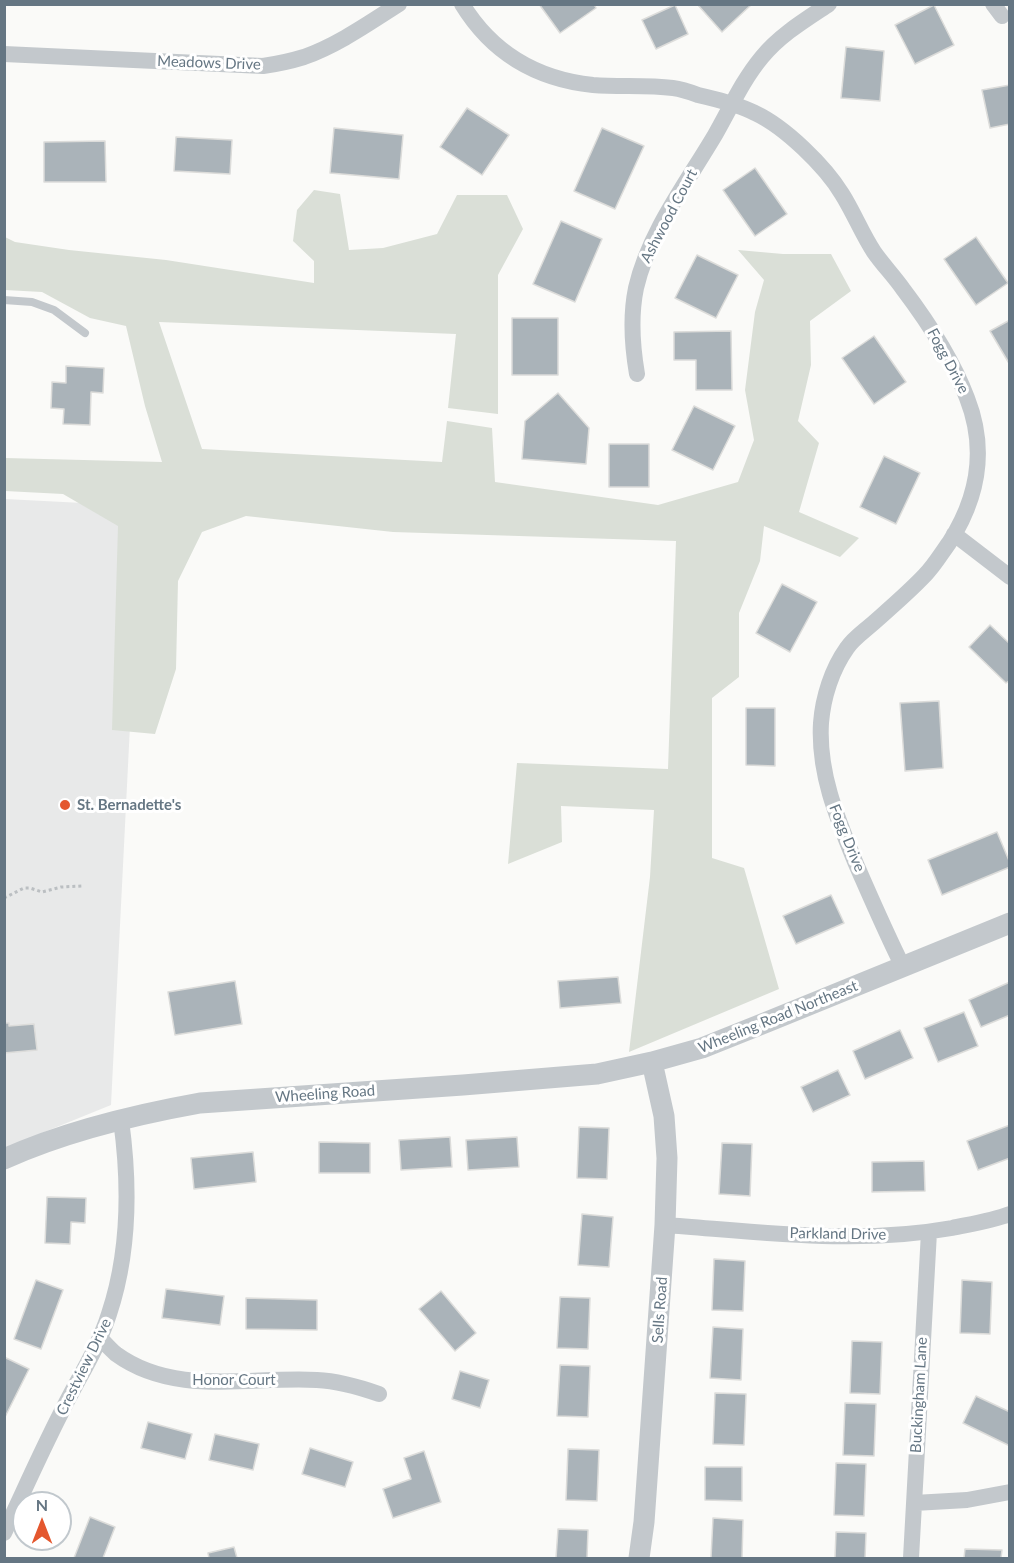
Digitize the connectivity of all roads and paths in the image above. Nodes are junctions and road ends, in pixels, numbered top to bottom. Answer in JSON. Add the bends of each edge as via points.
{"nodes":[{"id":1,"x":399,"y":4,"type":"edge"},
{"id":2,"x":462,"y":4,"type":"edge"},
{"id":3,"x":829,"y":4,"type":"edge"},
{"id":4,"x":4,"y":54,"type":"edge"},
{"id":5,"x":732,"y":103,"type":"junction"},
{"id":6,"x":4,"y":300,"type":"edge"},
{"id":7,"x":85,"y":333,"type":"dead end"},
{"id":8,"x":637,"y":374,"type":"dead end"},
{"id":9,"x":954,"y":534,"type":"junction"},
{"id":10,"x":1010,"y":577,"type":"edge"},
{"id":11,"x":84,"y":886,"type":"dead end"},
{"id":12,"x":4,"y":898,"type":"edge"},
{"id":13,"x":1010,"y":923,"type":"edge"},
{"id":14,"x":903,"y":967,"type":"junction"},
{"id":15,"x":652,"y":1062,"type":"junction"},
{"id":16,"x":121,"y":1120,"type":"junction"},
{"id":17,"x":4,"y":1159,"type":"edge"},
{"id":18,"x":1010,"y":1214,"type":"edge"},
{"id":19,"x":666,"y":1225,"type":"junction"},
{"id":20,"x":929,"y":1232,"type":"junction"},
{"id":21,"x":100,"y":1338,"type":"junction"},
{"id":22,"x":379,"y":1394,"type":"dead end"},
{"id":23,"x":1010,"y":1492,"type":"edge"},
{"id":24,"x":914,"y":1503,"type":"junction"},
{"id":25,"x":4,"y":1533,"type":"edge"},
{"id":26,"x":639,"y":1558,"type":"edge"},
{"id":27,"x":911,"y":1558,"type":"edge"}],
"edges":[{"from":1,"to":4,"type":"street","name":"Meadows Drive","via":[[335,44],[306,56],[263,66]]},
{"from":2,"to":5,"type":"street","name":"Fogg Drive","via":[[494,45],[511,58],[551,77],[594,85],[674,88]]},
{"from":3,"to":5,"type":"street","via":[[782,37],[763,56]]},
{"from":5,"to":8,"type":"street","name":"Ashwood Court","via":[[676,198],[642,268],[632,320]]},
{"from":5,"to":9,"type":"street","name":"Fogg Drive","via":[[775,125],[814,157],[831,177],[875,254],[933,331],[958,377],[969,402],[978,454],[969,506]]},
{"from":6,"to":7,"type":"lane","via":[[32,302],[54,310]]},
{"from":9,"to":10,"type":"street"},
{"from":9,"to":14,"type":"street","name":"Fogg Drive","via":[[926,574],[848,646],[826,695],[821,721],[824,774],[831,800]]},
{"from":11,"to":12,"type":"path","via":[[42,892],[24,888]]},
{"from":13,"to":14,"type":"street"},
{"from":14,"to":15,"type":"street","name":"Wheeling Road Northeast","via":[[702,1048]]},
{"from":15,"to":16,"type":"street","name":"Wheeling Road","via":[[597,1074],[200,1103]]},
{"from":15,"to":19,"type":"street","name":"Sells Road","via":[[664,1116]]},
{"from":16,"to":17,"type":"street","name":"Wheeling Road"},
{"from":16,"to":21,"type":"street","name":"Crestview Drive","via":[[127,1220],[121,1268]]},
{"from":18,"to":20,"type":"street","name":"Parkland Drive"},
{"from":19,"to":20,"type":"street","name":"Parkland Drive","via":[[821,1236]]},
{"from":19,"to":26,"type":"street","name":"Sells Road"},
{"from":20,"to":24,"type":"street","name":"Buckingham Lane"},
{"from":21,"to":22,"type":"street","name":"Honor Court","via":[[138,1367],[164,1376],[217,1382],[319,1380]]},
{"from":21,"to":25,"type":"street","name":"Crestview Drive"},
{"from":23,"to":24,"type":"street","via":[[967,1500]]},
{"from":24,"to":27,"type":"street","name":"Buckingham Lane"}]}
